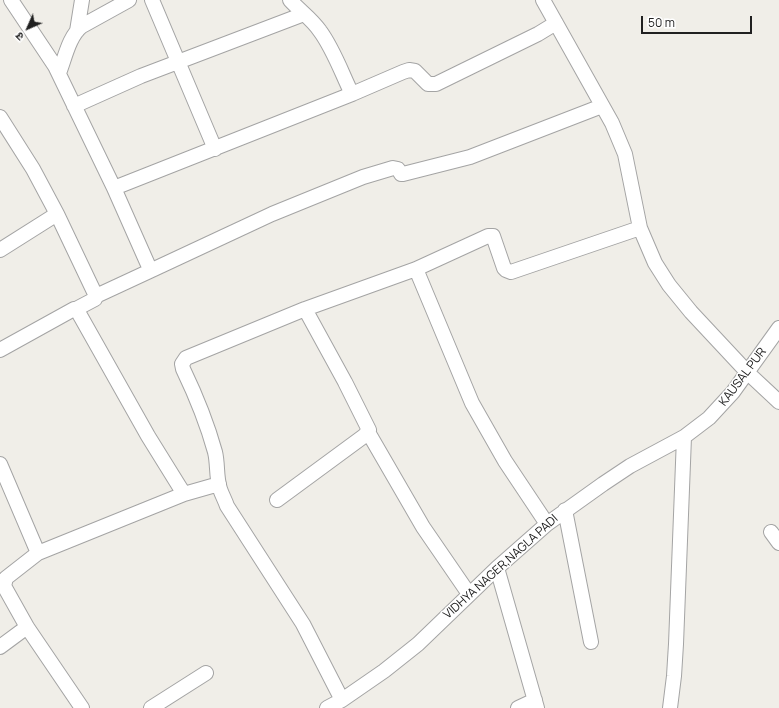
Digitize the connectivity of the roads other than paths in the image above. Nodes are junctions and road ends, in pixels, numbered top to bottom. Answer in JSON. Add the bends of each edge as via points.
{"nodes":[{"id":1,"x":4,"y":0,"type":"edge"},
{"id":2,"x":11,"y":0,"type":"edge"},
{"id":3,"x":82,"y":0,"type":"edge"},
{"id":4,"x":129,"y":0,"type":"edge"},
{"id":5,"x":152,"y":0,"type":"edge"},
{"id":6,"x":290,"y":0,"type":"edge"},
{"id":7,"x":543,"y":0,"type":"edge"},
{"id":8,"x":0,"y":3,"type":"edge"},
{"id":9,"x":304,"y":14,"type":"junction"},
{"id":10,"x":556,"y":23,"type":"junction"},
{"id":11,"x":76,"y":31,"type":"junction"},
{"id":12,"x":178,"y":62,"type":"junction"},
{"id":13,"x":59,"y":73,"type":"junction"},
{"id":14,"x":352,"y":94,"type":"junction"},
{"id":15,"x":74,"y":106,"type":"junction"},
{"id":16,"x":602,"y":106,"type":"junction"},
{"id":17,"x":0,"y":117,"type":"edge"},
{"id":18,"x":215,"y":149,"type":"junction"},
{"id":19,"x":114,"y":188,"type":"junction"},
{"id":20,"x":57,"y":214,"type":"junction"},
{"id":21,"x":640,"y":228,"type":"junction"},
{"id":22,"x":0,"y":250,"type":"edge"},
{"id":23,"x":416,"y":269,"type":"junction"},
{"id":24,"x":152,"y":270,"type":"junction"},
{"id":25,"x":96,"y":296,"type":"junction"},
{"id":26,"x":76,"y":309,"type":"junction"},
{"id":27,"x":305,"y":310,"type":"junction"},
{"id":28,"x":779,"y":328,"type":"edge"},
{"id":29,"x":0,"y":350,"type":"edge"},
{"id":30,"x":748,"y":373,"type":"junction"},
{"id":31,"x":779,"y":402,"type":"edge"},
{"id":32,"x":368,"y":432,"type":"junction"},
{"id":33,"x":684,"y":437,"type":"junction"},
{"id":34,"x":2,"y":473,"type":"edge"},
{"id":35,"x":219,"y":484,"type":"junction"},
{"id":36,"x":184,"y":494,"type":"junction"},
{"id":37,"x":277,"y":500,"type":"dead end"},
{"id":38,"x":565,"y":510,"type":"junction"},
{"id":39,"x":547,"y":524,"type":"junction"},
{"id":40,"x":38,"y":553,"type":"junction"},
{"id":41,"x":497,"y":568,"type":"junction"},
{"id":42,"x":2,"y":582,"type":"edge"},
{"id":43,"x":469,"y":594,"type":"junction"},
{"id":44,"x":27,"y":627,"type":"junction"},
{"id":45,"x":591,"y":642,"type":"dead end"},
{"id":46,"x":0,"y":647,"type":"edge"},
{"id":47,"x":206,"y":673,"type":"dead end"},
{"id":48,"x":342,"y":700,"type":"junction"},
{"id":49,"x":536,"y":704,"type":"edge"},
{"id":50,"x":82,"y":708,"type":"edge"},
{"id":51,"x":151,"y":708,"type":"edge"},
{"id":52,"x":327,"y":708,"type":"edge"},
{"id":53,"x":518,"y":708,"type":"edge"},
{"id":54,"x":670,"y":708,"type":"edge"}],
"edges":[{"from":1,"to":8,"type":"street"},
{"from":2,"to":13,"type":"street"},
{"from":3,"to":11,"type":"street"},
{"from":4,"to":11,"type":"street"},
{"from":5,"to":12,"type":"street"},
{"from":6,"to":9,"type":"street"},
{"from":7,"to":10,"type":"street"},
{"from":9,"to":12,"type":"street"},
{"from":9,"to":14,"type":"street","via":[[326,41]]},
{"from":10,"to":14,"type":"street","via":[[436,84],[430,85],[415,71],[409,70]]},
{"from":10,"to":16,"type":"street"},
{"from":11,"to":13,"type":"street"},
{"from":12,"to":15,"type":"street"},
{"from":12,"to":18,"type":"street"},
{"from":13,"to":15,"type":"street"},
{"from":14,"to":18,"type":"street"},
{"from":15,"to":19,"type":"street"},
{"from":16,"to":21,"type":"street","via":[[621,143]]},
{"from":16,"to":24,"type":"street","via":[[455,162],[403,174],[393,168],[363,177],[272,214]]},
{"from":17,"to":20,"type":"street","via":[[33,169]]},
{"from":18,"to":19,"type":"street"},
{"from":19,"to":24,"type":"street","via":[[148,267]]},
{"from":20,"to":22,"type":"street"},
{"from":20,"to":25,"type":"street"},
{"from":21,"to":23,"type":"street","via":[[514,272],[504,268],[494,238],[490,235]]},
{"from":21,"to":30,"type":"street","via":[[655,263],[669,285]]},
{"from":23,"to":27,"type":"street"},
{"from":23,"to":39,"type":"street","via":[[472,403],[505,462]]},
{"from":24,"to":25,"type":"street"},
{"from":25,"to":26,"type":"street"},
{"from":26,"to":29,"type":"street"},
{"from":26,"to":36,"type":"street"},
{"from":27,"to":32,"type":"street","via":[[348,388]]},
{"from":27,"to":35,"type":"street","via":[[186,358],[183,362],[183,369],[210,437]]},
{"from":28,"to":30,"type":"street","name":"KAUSAL PUR"},
{"from":30,"to":31,"type":"street"},
{"from":30,"to":33,"type":"street","name":"KAUSAL PUR","via":[[710,418]]},
{"from":32,"to":37,"type":"street"},
{"from":32,"to":43,"type":"street","via":[[423,527]]},
{"from":33,"to":38,"type":"street","name":"VIDHYA NAGER,NAGLA PADI","via":[[630,466]]},
{"from":33,"to":54,"type":"street","via":[[676,644]]},
{"from":34,"to":40,"type":"street"},
{"from":35,"to":36,"type":"street"},
{"from":35,"to":48,"type":"street","via":[[227,506],[303,624]]},
{"from":36,"to":40,"type":"street"},
{"from":38,"to":39,"type":"street","name":"VIDHYA NAGER,NAGLA PADI"},
{"from":38,"to":45,"type":"street"},
{"from":39,"to":41,"type":"street","name":"VIDHYA NAGER,NAGLA PADI"},
{"from":40,"to":42,"type":"street"},
{"from":41,"to":43,"type":"street","name":"VIDHYA NAGER,NAGLA PADI"},
{"from":41,"to":49,"type":"street"},
{"from":42,"to":44,"type":"street"},
{"from":43,"to":48,"type":"street","name":"VIDHYA NAGER,NAGLA PADI","via":[[418,644]]},
{"from":44,"to":46,"type":"street"},
{"from":44,"to":50,"type":"street"},
{"from":47,"to":51,"type":"street"},
{"from":48,"to":52,"type":"street","name":"VIDHYA NAGER,NAGLA PADI"},
{"from":49,"to":53,"type":"street"}]}
